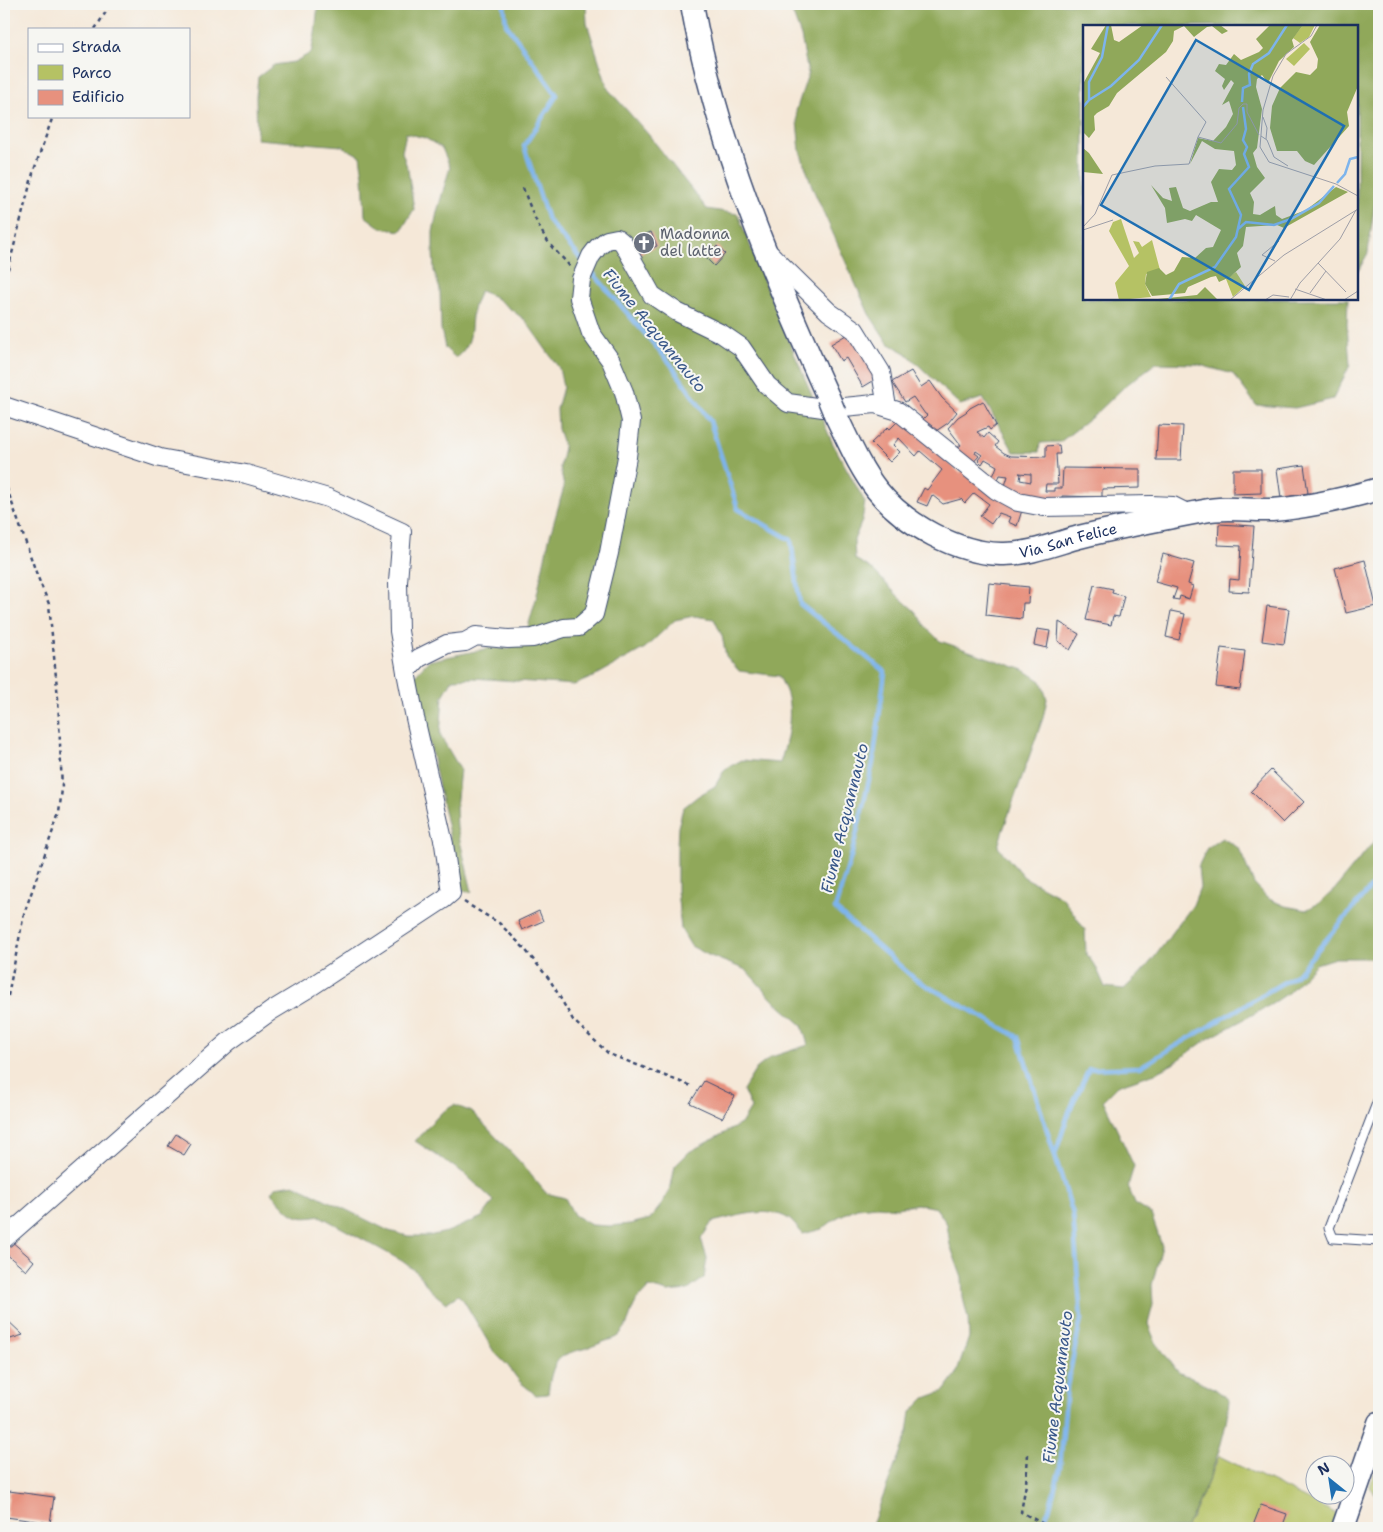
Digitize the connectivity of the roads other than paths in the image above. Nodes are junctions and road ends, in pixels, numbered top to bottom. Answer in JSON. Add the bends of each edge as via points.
{"nodes":[{"id":1,"x":692,"y":4,"type":"edge"},
{"id":2,"x":765,"y":249,"type":"junction"},
{"id":3,"x":4,"y":406,"type":"edge"},
{"id":4,"x":833,"y":407,"type":"junction"},
{"id":5,"x":887,"y":407,"type":"junction"},
{"id":6,"x":1379,"y":489,"type":"edge"},
{"id":7,"x":1189,"y":514,"type":"junction"},
{"id":8,"x":406,"y":672,"type":"junction"},
{"id":9,"x":1379,"y":1098,"type":"edge"},
{"id":10,"x":4,"y":1240,"type":"edge"},
{"id":11,"x":1379,"y":1241,"type":"edge"},
{"id":12,"x":1379,"y":1423,"type":"edge"},
{"id":13,"x":1343,"y":1528,"type":"edge"}],
"edges":[{"from":1,"to":2,"type":"street","name":"Via San Felice","via":[[720,124]]},
{"from":2,"to":4,"type":"street","name":"Via San Felice"},
{"from":2,"to":5,"type":"street","via":[[829,312],[855,330],[881,372]]},
{"from":3,"to":8,"type":"street","via":[[160,458],[246,474],[328,498],[402,532],[399,631]]},
{"from":4,"to":5,"type":"street","via":[[875,404]]},
{"from":4,"to":7,"type":"street","name":"Via San Felice","via":[[863,470],[878,492],[910,521],[951,544],[977,552],[1003,554],[1033,549]]},
{"from":4,"to":8,"type":"street","via":[[788,404],[767,385],[741,347],[652,295],[623,243],[617,238],[607,240],[591,256],[580,279],[578,298],[591,333],[611,361],[624,392],[631,421],[628,457],[594,614],[579,627],[564,628],[533,638],[476,636],[466,642],[447,644],[419,658]]},
{"from":5,"to":7,"type":"street","via":[[898,411],[996,490],[1018,502],[1044,506],[1151,504],[1173,506]]},
{"from":6,"to":7,"type":"street","name":"Via San Felice","via":[[1335,502],[1273,510],[1207,510]]},
{"from":8,"to":10,"type":"street","via":[[444,844],[451,892],[228,1042]]},
{"from":9,"to":11,"type":"lane","via":[[1329,1228],[1333,1238]]},
{"from":12,"to":13,"type":"street"}]}
